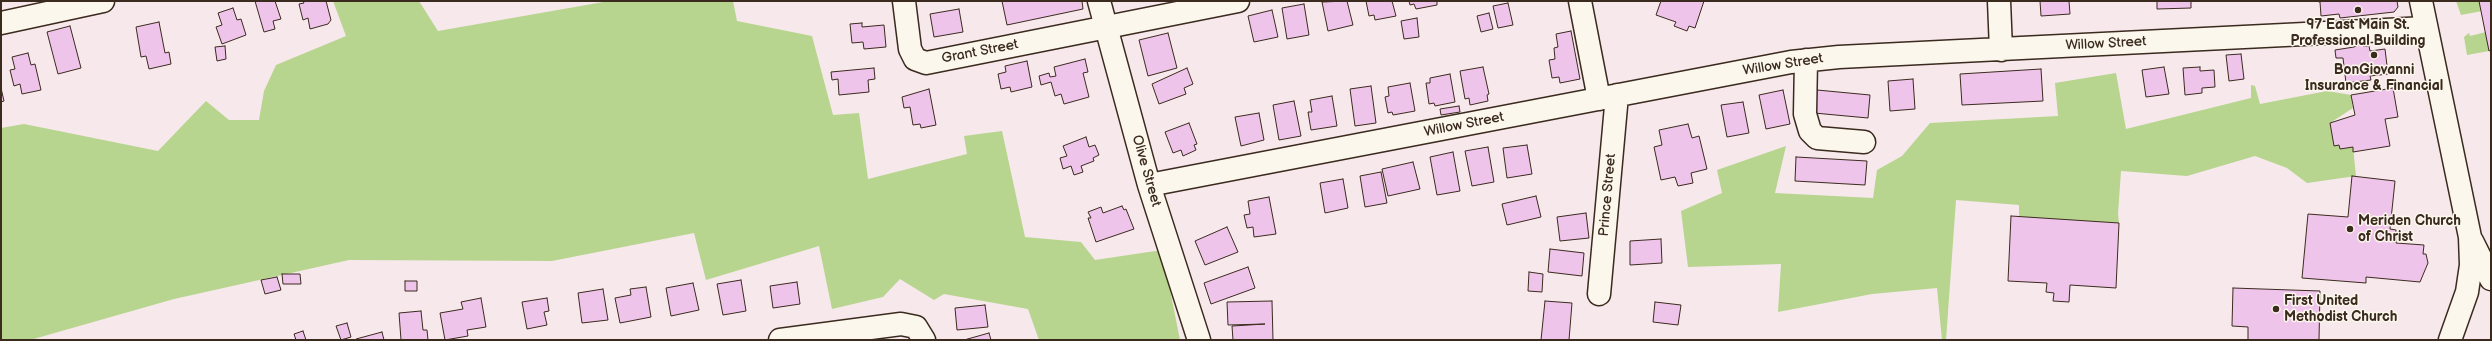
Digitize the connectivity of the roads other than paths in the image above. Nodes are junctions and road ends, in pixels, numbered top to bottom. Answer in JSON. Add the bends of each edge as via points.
{"nodes":[{"id":1,"x":103,"y":1,"type":"edge"},
{"id":2,"x":904,"y":1,"type":"edge"},
{"id":3,"x":1099,"y":1,"type":"edge"},
{"id":4,"x":1238,"y":1,"type":"edge"},
{"id":5,"x":1580,"y":1,"type":"edge"},
{"id":6,"x":1999,"y":1,"type":"edge"},
{"id":7,"x":2421,"y":1,"type":"edge"},
{"id":8,"x":1,"y":23,"type":"edge"},
{"id":9,"x":1104,"y":27,"type":"junction"},
{"id":10,"x":2426,"y":28,"type":"junction"},
{"id":11,"x":2001,"y":50,"type":"junction"},
{"id":12,"x":1806,"y":60,"type":"junction"},
{"id":13,"x":1608,"y":97,"type":"junction"},
{"id":14,"x":1864,"y":142,"type":"dead end"},
{"id":15,"x":1149,"y":185,"type":"junction"},
{"id":16,"x":2470,"y":237,"type":"junction"},
{"id":17,"x":2491,"y":279,"type":"edge"},
{"id":18,"x":1599,"y":294,"type":"dead end"},
{"id":19,"x":920,"y":333,"type":"edge"},
{"id":20,"x":780,"y":340,"type":"edge"},
{"id":21,"x":1198,"y":340,"type":"edge"},
{"id":22,"x":2450,"y":340,"type":"edge"}],
"edges":[{"from":1,"to":8,"type":"street"},
{"from":2,"to":9,"type":"street","name":"Grant Street","via":[[910,49],[915,59],[926,64]]},
{"from":3,"to":9,"type":"street","name":"Olive Street"},
{"from":4,"to":9,"type":"street","name":"Grant Street"},
{"from":5,"to":13,"type":"street","name":"Prince Street"},
{"from":6,"to":11,"type":"street"},
{"from":7,"to":10,"type":"street"},
{"from":9,"to":15,"type":"street","name":"Olive Street"},
{"from":10,"to":11,"type":"street","name":"Willow Street"},
{"from":10,"to":16,"type":"street"},
{"from":11,"to":12,"type":"street","name":"Willow Street"},
{"from":12,"to":13,"type":"street","name":"Willow Street"},
{"from":12,"to":14,"type":"street","via":[[1805,114],[1810,131],[1817,138]]},
{"from":13,"to":15,"type":"street","name":"Willow Street"},
{"from":13,"to":18,"type":"street","name":"Prince Street"},
{"from":15,"to":21,"type":"street","name":"Olive Street"},
{"from":16,"to":17,"type":"street"},
{"from":16,"to":22,"type":"street","via":[[2471,265],[2467,292]]},
{"from":19,"to":20,"type":"street","via":[[901,324]]}]}
